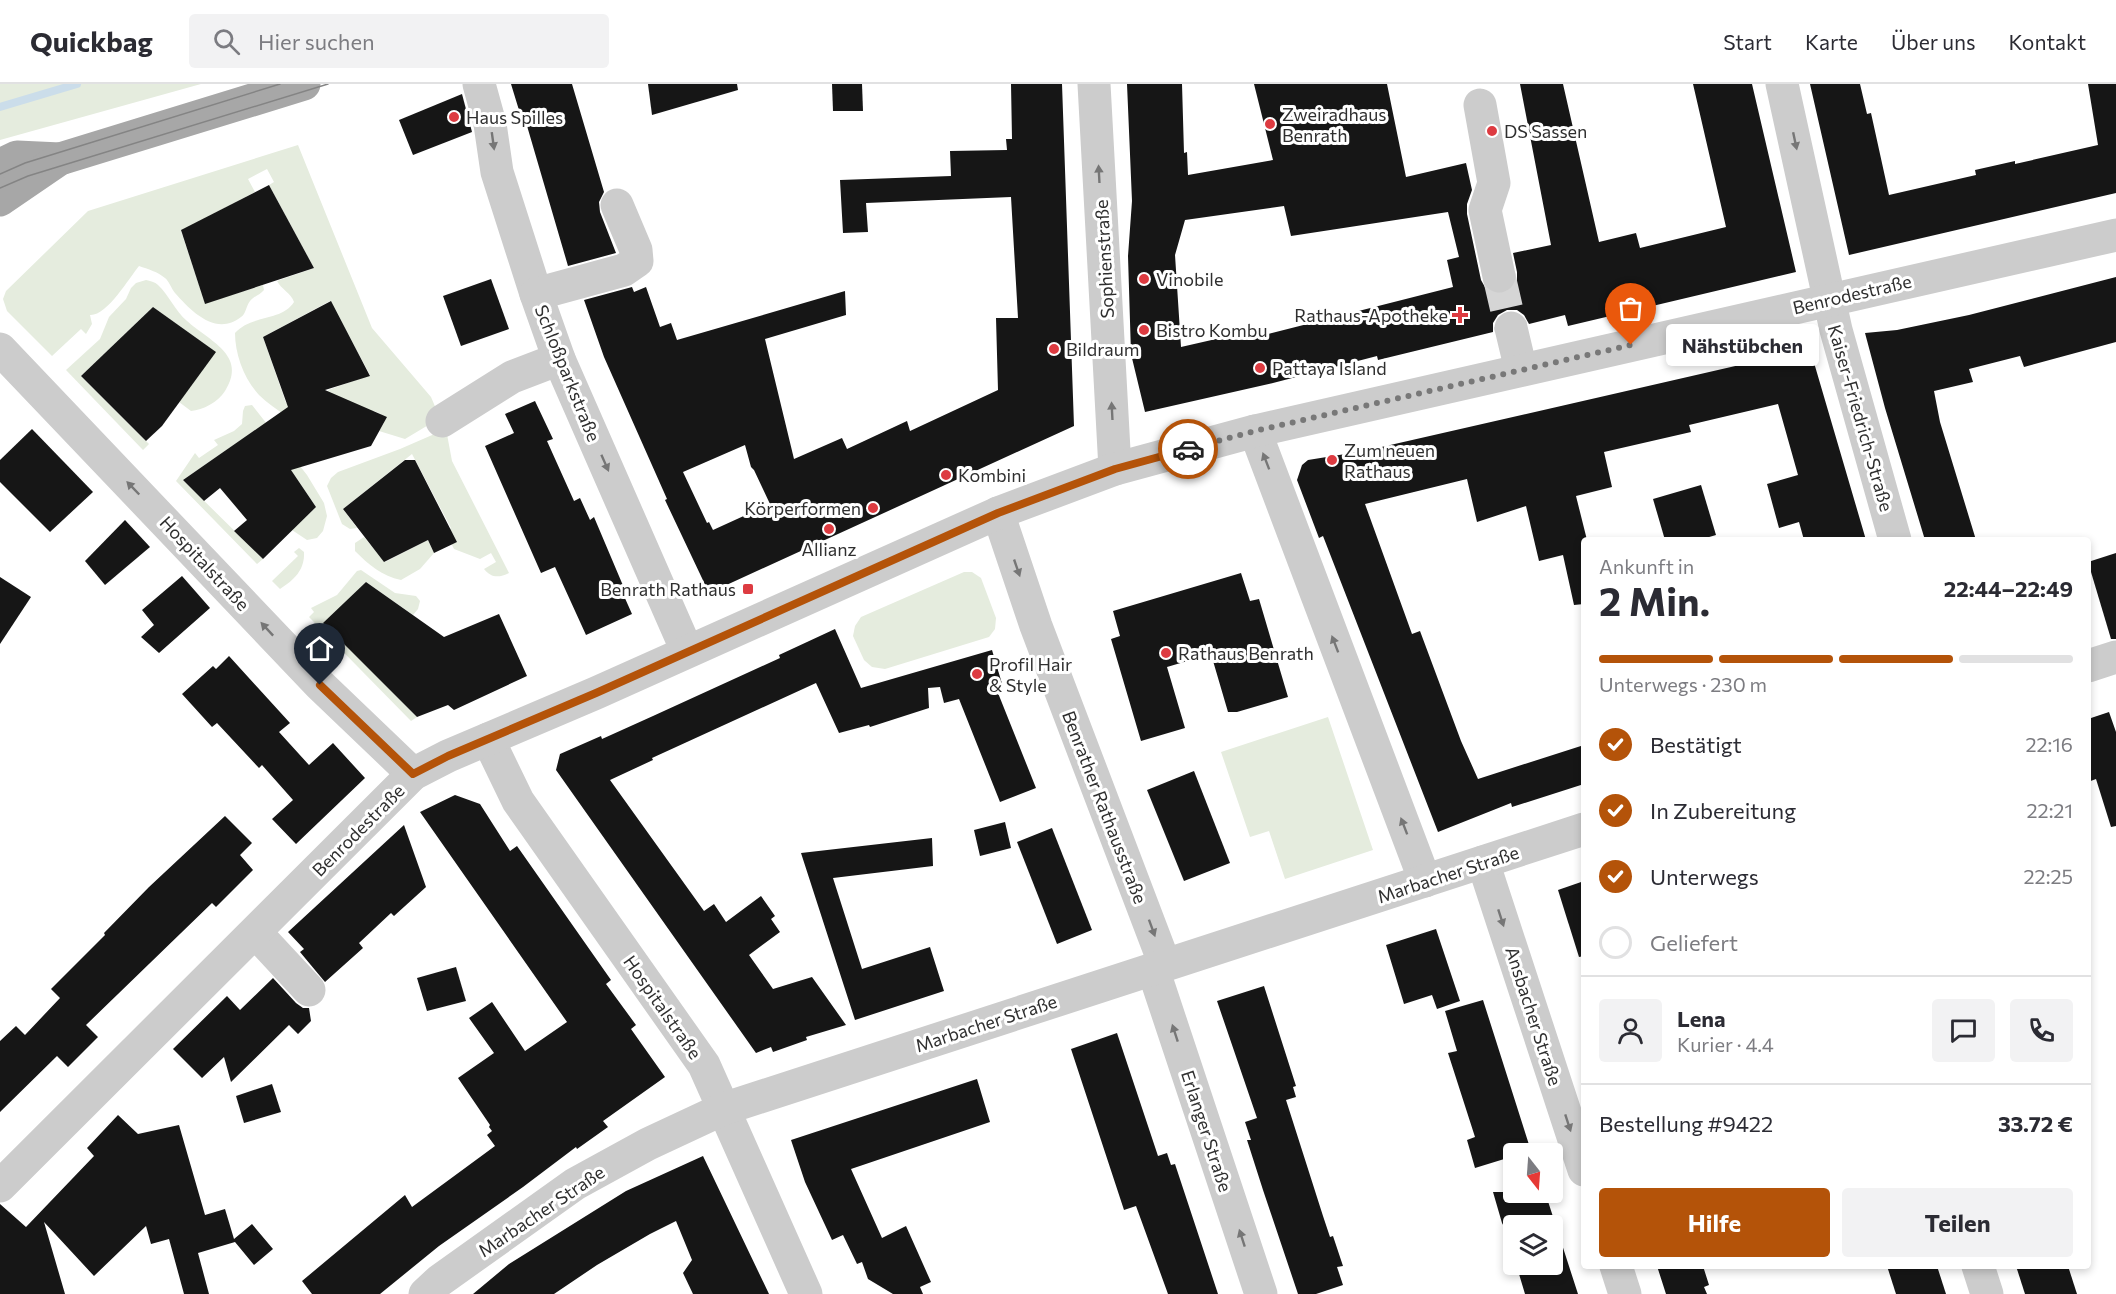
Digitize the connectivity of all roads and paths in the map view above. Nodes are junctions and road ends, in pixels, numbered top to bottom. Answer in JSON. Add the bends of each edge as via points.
{"nodes":[{"id":1,"x":304,"y":84,"type":"edge"},
{"id":2,"x":479,"y":84,"type":"edge"},
{"id":3,"x":1094,"y":84,"type":"edge"},
{"id":4,"x":1782,"y":84,"type":"edge"},
{"id":5,"x":1480,"y":105,"type":"dead end"},
{"id":6,"x":60,"y":159,"type":"junction"},
{"id":7,"x":0,"y":165,"type":"edge"},
{"id":8,"x":0,"y":200,"type":"edge"},
{"id":9,"x":617,"y":205,"type":"dead end"},
{"id":10,"x":2116,"y":235,"type":"edge"},
{"id":11,"x":1499,"y":276,"type":"tunnel mouth"},
{"id":12,"x":536,"y":294,"type":"junction"},
{"id":13,"x":1829,"y":299,"type":"junction"},
{"id":14,"x":1511,"y":328,"type":"tunnel mouth"},
{"id":15,"x":0,"y":349,"type":"edge"},
{"id":16,"x":559,"y":358,"type":"junction"},
{"id":17,"x":1521,"y":370,"type":"junction"},
{"id":18,"x":442,"y":421,"type":"dead end"},
{"id":19,"x":1255,"y":431,"type":"junction"},
{"id":20,"x":1115,"y":469,"type":"junction"},
{"id":21,"x":998,"y":513,"type":"junction"},
{"id":22,"x":1895,"y":537,"type":"edge"},
{"id":23,"x":687,"y":651,"type":"junction"},
{"id":24,"x":2116,"y":657,"type":"edge"},
{"id":25,"x":2091,"y":665,"type":"edge"},
{"id":26,"x":488,"y":739,"type":"junction"},
{"id":27,"x":413,"y":774,"type":"junction"},
{"id":28,"x":1581,"y":830,"type":"edge"},
{"id":29,"x":1483,"y":862,"type":"junction"},
{"id":30,"x":1425,"y":881,"type":"junction"},
{"id":31,"x":256,"y":933,"type":"junction"},
{"id":32,"x":1159,"y":967,"type":"junction"},
{"id":33,"x":309,"y":990,"type":"dead end"},
{"id":34,"x":723,"y":1109,"type":"junction"},
{"id":35,"x":1581,"y":1161,"type":"edge"},
{"id":36,"x":0,"y":1186,"type":"edge"},
{"id":37,"x":1617,"y":1269,"type":"edge"},
{"id":38,"x":1979,"y":1269,"type":"edge"},
{"id":39,"x":436,"y":1290,"type":"edge"},
{"id":40,"x":806,"y":1294,"type":"edge"},
{"id":41,"x":1261,"y":1294,"type":"edge"},
{"id":42,"x":1625,"y":1294,"type":"edge"},
{"id":43,"x":1987,"y":1294,"type":"edge"}],
"edges":[{"from":1,"to":6,"type":"main road"},
{"from":2,"to":12,"type":"street","name":"Schloßparkstraße","one_way":true,"via":[[497,172]]},
{"from":20,"to":3,"type":"street","name":"Sophienstraße","one_way":true},
{"from":4,"to":13,"type":"street","name":"Kaiser-Friedrich-Straße","one_way":true},
{"from":5,"to":11,"type":"street","via":[[1494,183],[1485,210]]},
{"from":6,"to":7,"type":"main road","via":[[17,157]]},
{"from":6,"to":8,"type":"main road"},
{"from":9,"to":12,"type":"street","via":[[637,261],[624,270]]},
{"from":10,"to":13,"type":"street","name":"Benrodestraße"},
{"from":12,"to":16,"type":"street","name":"Schloßparkstraße"},
{"from":13,"to":17,"type":"street","name":"Benrodestraße"},
{"from":13,"to":22,"type":"street","name":"Kaiser-Friedrich-Straße"},
{"from":14,"to":17,"type":"street"},
{"from":27,"to":15,"type":"street","name":"Hospitalstraße","one_way":true,"via":[[320,685]]},
{"from":16,"to":18,"type":"street","via":[[512,377]]},
{"from":16,"to":23,"type":"street","name":"Schloßparkstraße","one_way":true},
{"from":17,"to":19,"type":"street","name":"Benrodestraße"},
{"from":19,"to":20,"type":"street","name":"Benrodestraße"},
{"from":30,"to":19,"type":"street","one_way":true},
{"from":20,"to":21,"type":"street","name":"Benrodestraße"},
{"from":21,"to":23,"type":"street","name":"Benrodestraße"},
{"from":21,"to":32,"type":"street","name":"Benrather Rathausstraße","one_way":true},
{"from":23,"to":26,"type":"street","name":"Benrodestraße"},
{"from":24,"to":25,"type":"street"},
{"from":26,"to":27,"type":"street","name":"Benrodestraße"},
{"from":26,"to":34,"type":"street","name":"Hospitalstraße","via":[[518,801],[704,1065]]},
{"from":27,"to":31,"type":"street","name":"Benrodestraße"},
{"from":28,"to":29,"type":"street","name":"Marbacher Straße"},
{"from":29,"to":30,"type":"street","name":"Marbacher Straße"},
{"from":29,"to":35,"type":"street","name":"Ansbacher Straße","one_way":true},
{"from":30,"to":32,"type":"street","name":"Marbacher Straße"},
{"from":31,"to":33,"type":"street"},
{"from":31,"to":36,"type":"street","name":"Benrodestraße"},
{"from":32,"to":34,"type":"street","name":"Marbacher Straße"},
{"from":41,"to":32,"type":"street","name":"Erlanger Straße","one_way":true},
{"from":34,"to":39,"type":"street","name":"Marbacher Straße","via":[[575,1184]]},
{"from":34,"to":40,"type":"street","name":"Hospitalstraße"},
{"from":37,"to":42,"type":"street"},
{"from":38,"to":43,"type":"street"}]}
